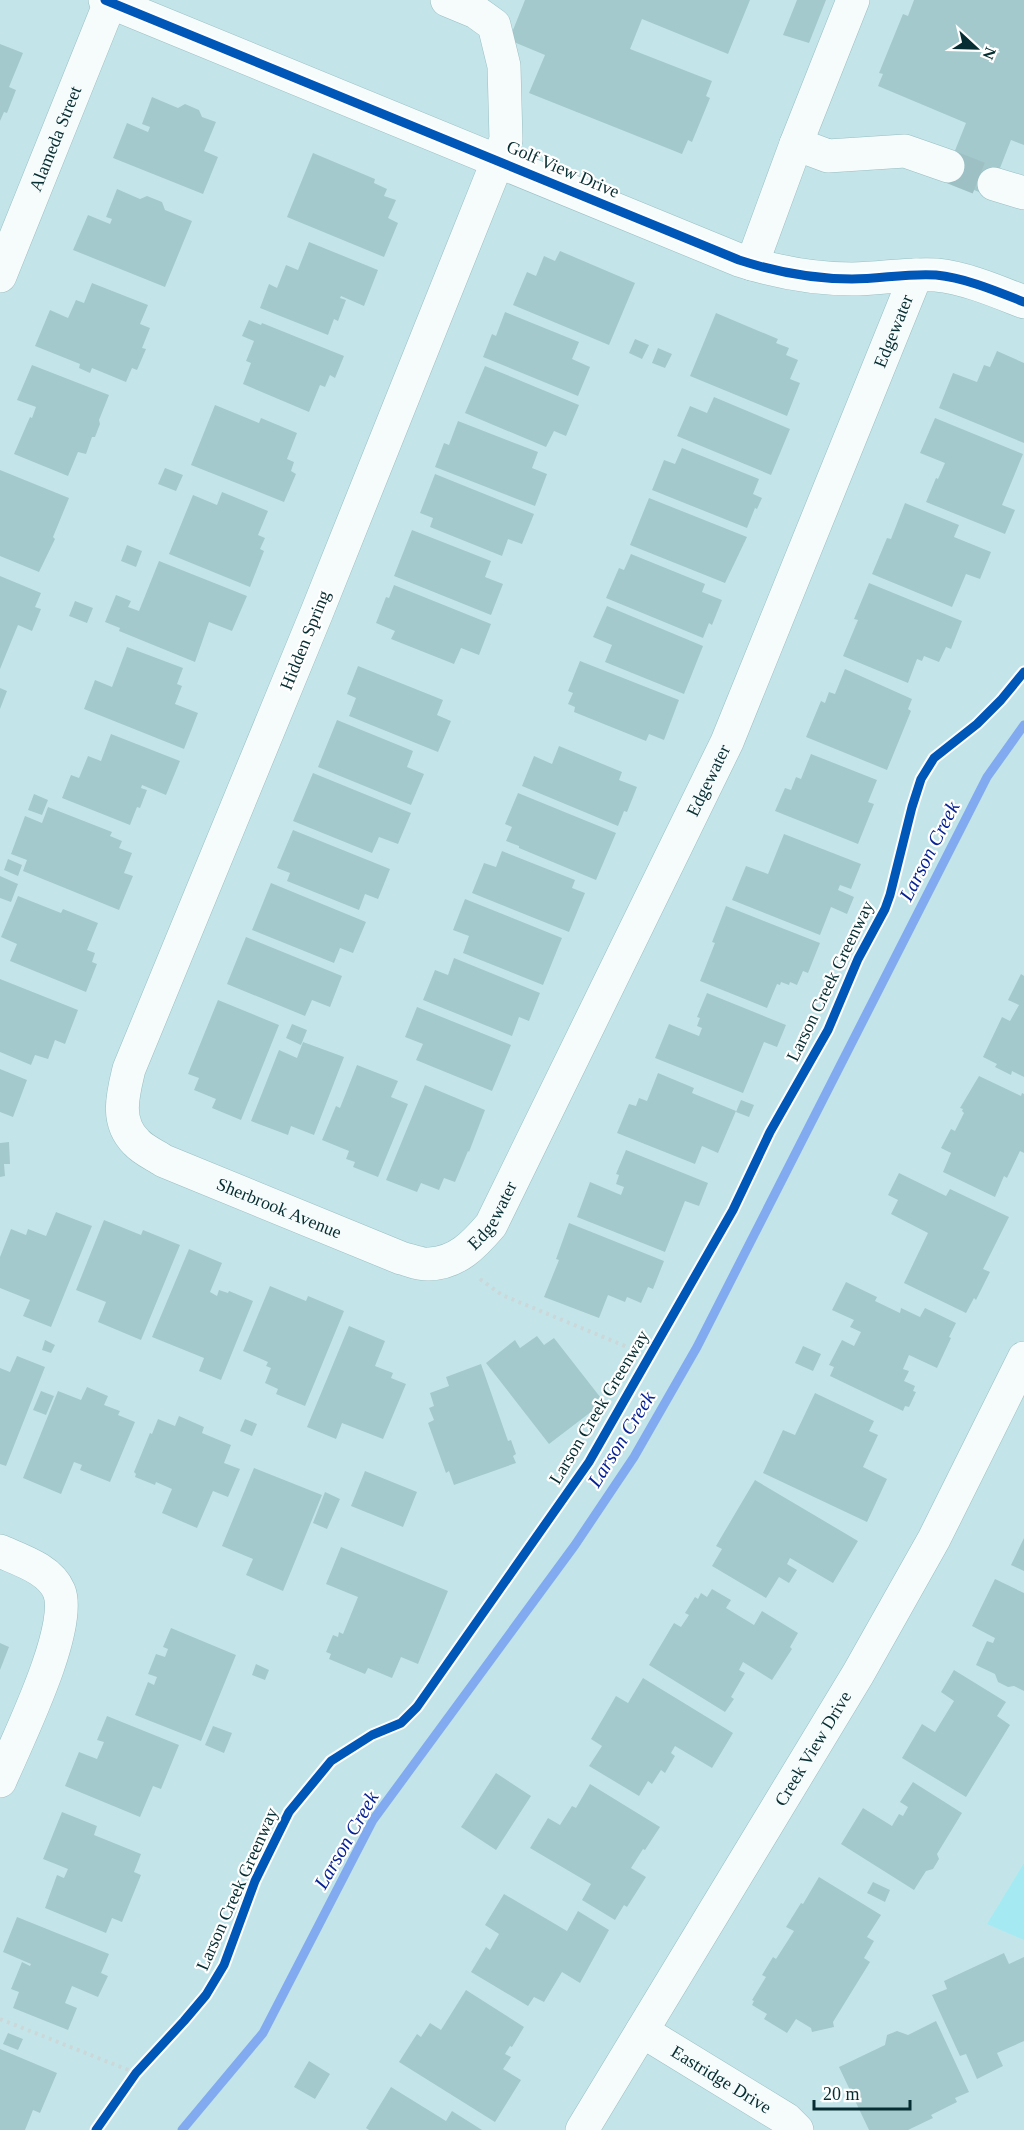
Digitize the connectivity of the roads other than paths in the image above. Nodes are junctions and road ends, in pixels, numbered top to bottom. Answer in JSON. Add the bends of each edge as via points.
{"nodes":[{"id":1,"x":447,"y":0,"type":"edge"},
{"id":2,"x":853,"y":0,"type":"edge"},
{"id":3,"x":109,"y":1,"type":"edge"},
{"id":4,"x":796,"y":144,"type":"junction"},
{"id":5,"x":498,"y":160,"type":"junction"},
{"id":6,"x":948,"y":166,"type":"tunnel mouth"},
{"id":7,"x":752,"y":264,"type":"junction"},
{"id":8,"x":915,"y":275,"type":"junction"},
{"id":9,"x":0,"y":276,"type":"edge"},
{"id":10,"x":1024,"y":302,"type":"edge"},
{"id":11,"x":123,"y":1122,"type":"joint"},
{"id":12,"x":452,"y":1260,"type":"joint"},
{"id":13,"x":1024,"y":1358,"type":"edge"},
{"id":14,"x":0,"y":1551,"type":"edge"},
{"id":15,"x":0,"y":1781,"type":"edge"},
{"id":16,"x":642,"y":2031,"type":"junction"},
{"id":17,"x":582,"y":2130,"type":"edge"},
{"id":18,"x":797,"y":2130,"type":"edge"}],
"edges":[{"from":1,"to":5,"type":"street","name":"Hidden Spring","via":[[476,12],[494,25],[504,66],[506,141]]},
{"from":2,"to":4,"type":"street"},
{"from":3,"to":5,"type":"street","name":"Golf View Drive"},
{"from":3,"to":9,"type":"street","name":"Alameda Street"},
{"from":4,"to":6,"type":"street","via":[[828,156],[905,151]]},
{"from":4,"to":7,"type":"street"},
{"from":5,"to":7,"type":"street","name":"Golf View Drive"},
{"from":5,"to":11,"type":"street","name":"Hidden Spring","via":[[129,1069],[122,1100]]},
{"from":7,"to":8,"type":"street","name":"Golf View Drive","via":[[817,278]]},
{"from":8,"to":10,"type":"street","name":"Golf View Drive","via":[[966,281]]},
{"from":8,"to":12,"type":"street","name":"Edgewater","via":[[713,772],[491,1225],[474,1245]]},
{"from":11,"to":12,"type":"street","name":"Sherbrook Avenue","via":[[135,1142],[164,1161],[401,1258],[427,1265]]},
{"from":13,"to":16,"type":"street","name":"Creek View Drive","via":[[934,1539],[858,1674]]},
{"from":14,"to":15,"type":"street","via":[[44,1572],[59,1589],[62,1599],[61,1627],[48,1667]]},
{"from":16,"to":17,"type":"street","name":"Creek View Drive"},
{"from":16,"to":18,"type":"street","name":"Eastridge Drive","via":[[786,2119]]}]}
